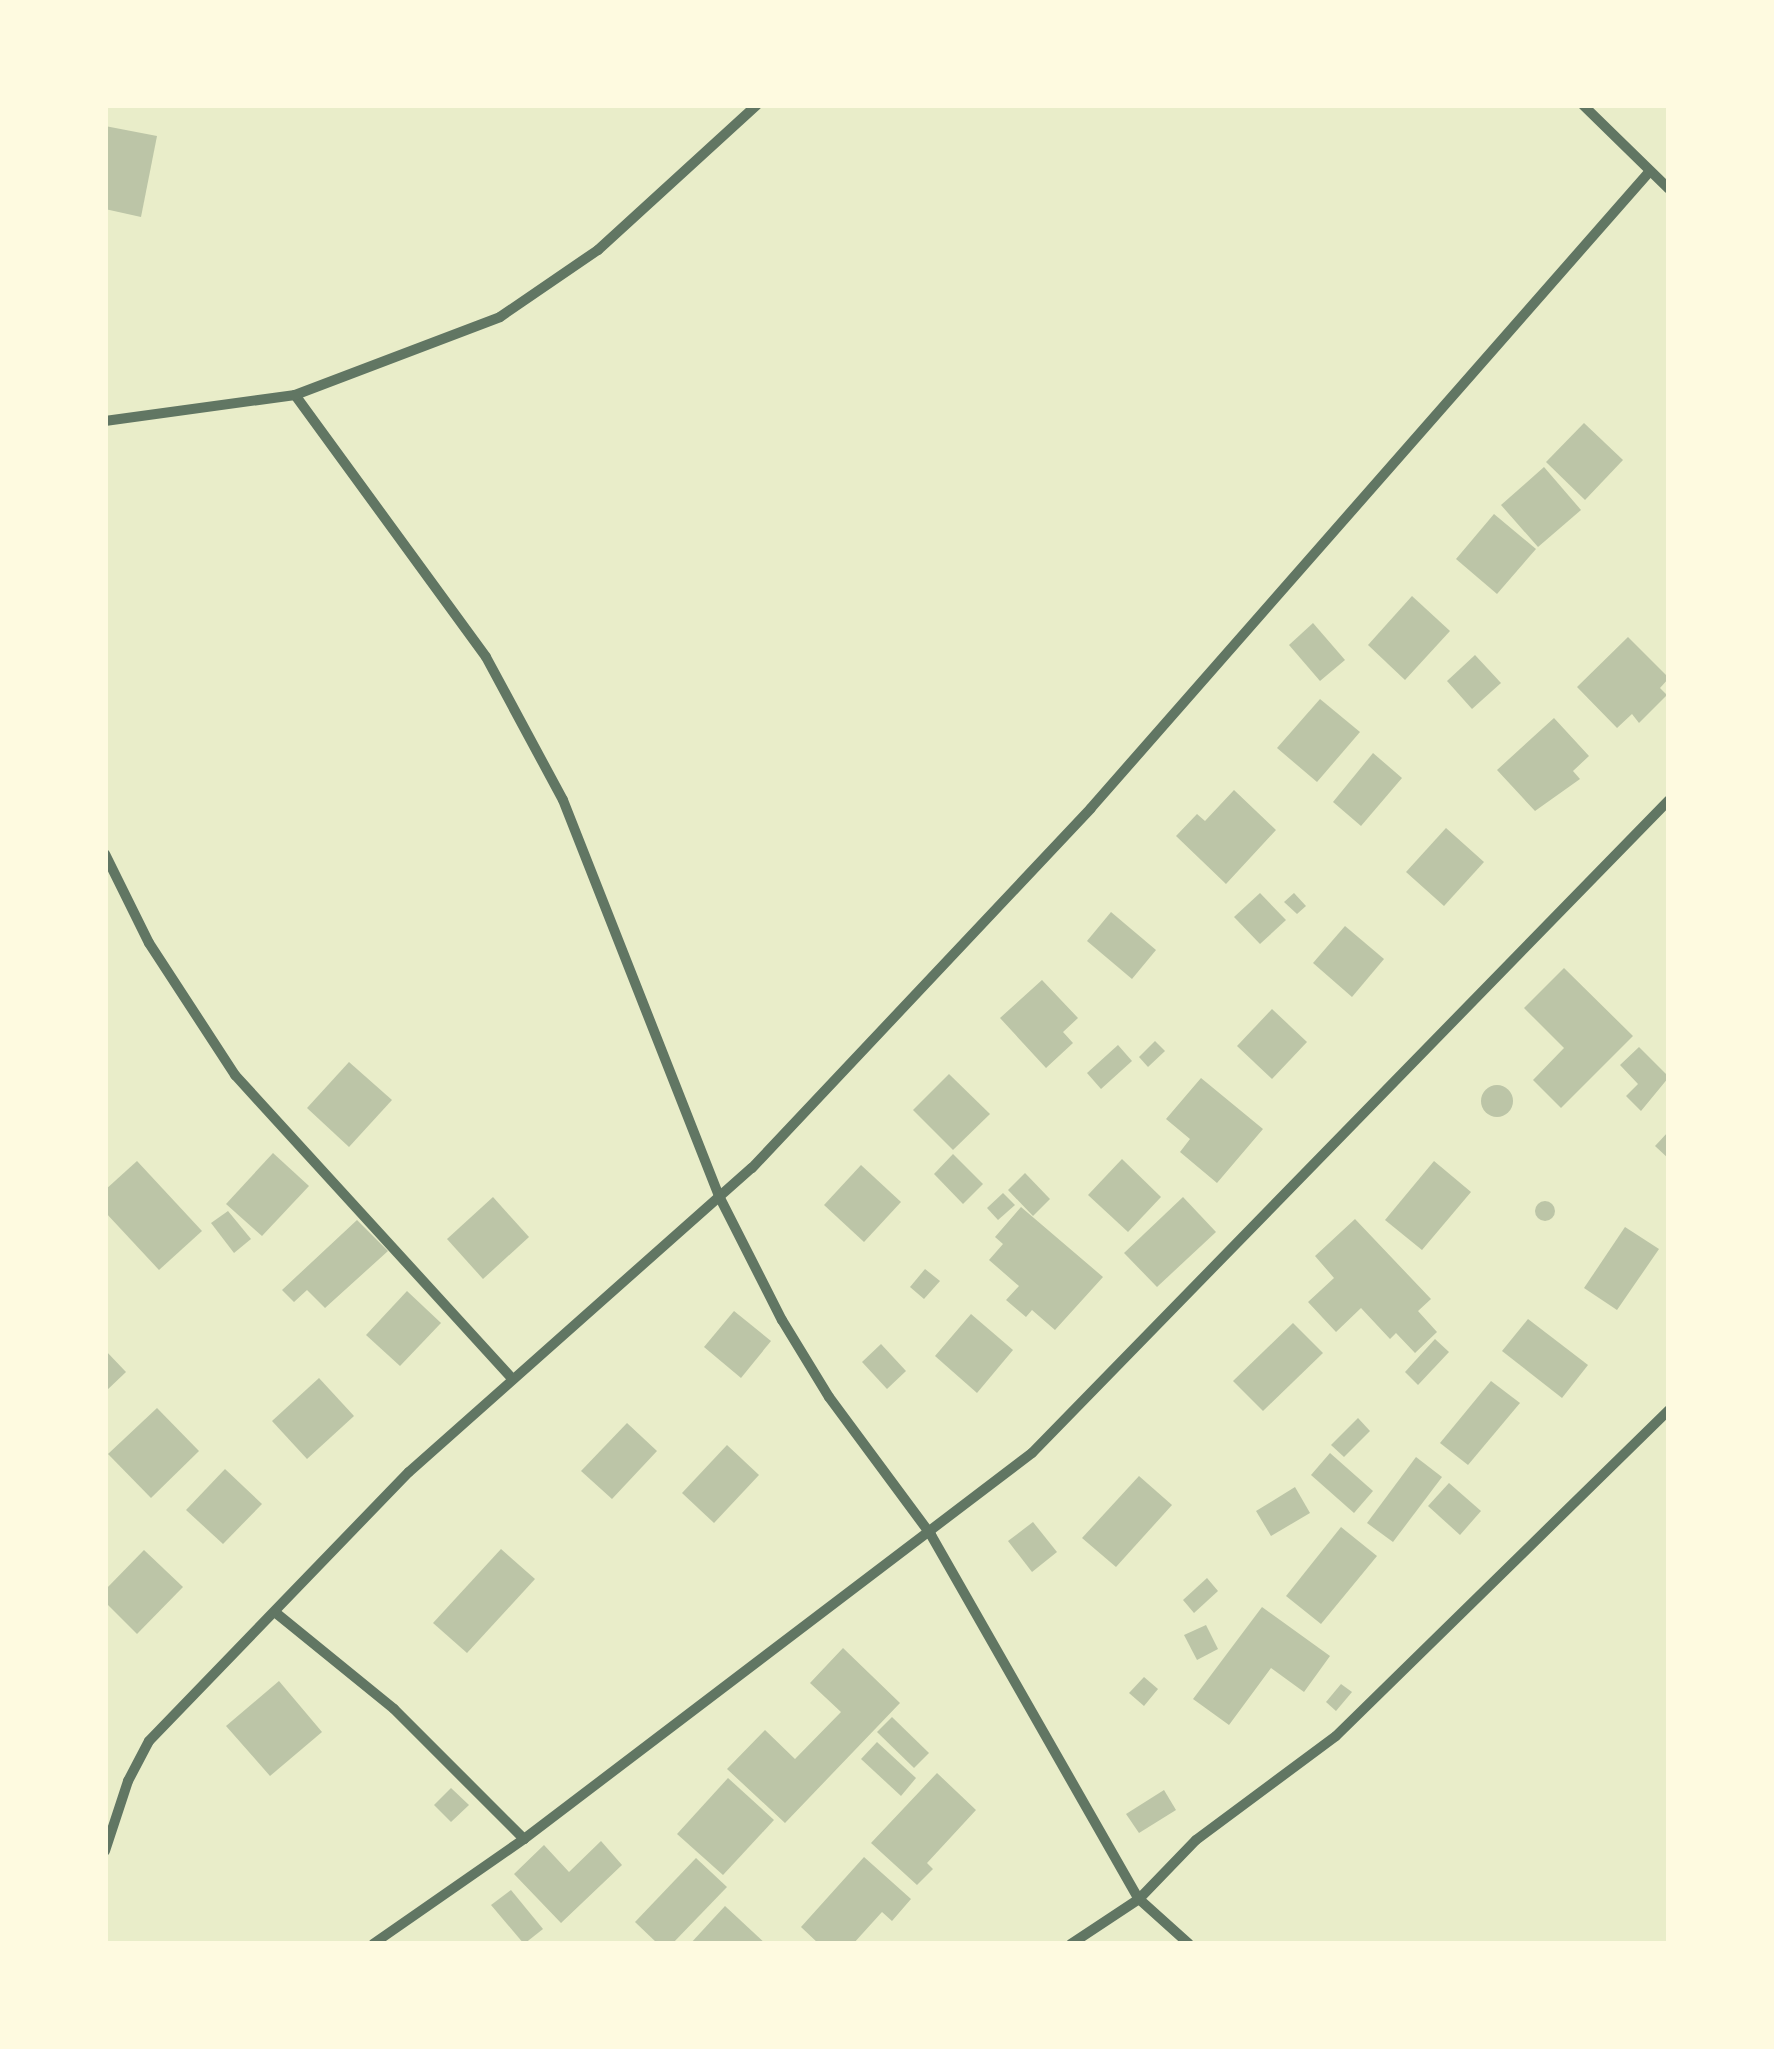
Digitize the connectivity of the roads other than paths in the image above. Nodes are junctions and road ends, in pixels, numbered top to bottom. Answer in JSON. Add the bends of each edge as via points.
{"nodes":[{"id":1,"x":757,"y":105,"type":"edge"},
{"id":2,"x":1587,"y":107,"type":"edge"},
{"id":3,"x":1650,"y":172,"type":"junction"},
{"id":4,"x":1669,"y":189,"type":"edge"},
{"id":5,"x":295,"y":395,"type":"junction"},
{"id":6,"x":105,"y":421,"type":"edge"},
{"id":7,"x":1669,"y":800,"type":"edge"},
{"id":8,"x":105,"y":854,"type":"edge"},
{"id":9,"x":720,"y":1198,"type":"junction"},
{"id":10,"x":512,"y":1378,"type":"junction"},
{"id":11,"x":1669,"y":1410,"type":"edge"},
{"id":12,"x":931,"y":1536,"type":"junction"},
{"id":13,"x":276,"y":1613,"type":"junction"},
{"id":14,"x":524,"y":1839,"type":"junction"},
{"id":15,"x":105,"y":1852,"type":"edge"},
{"id":16,"x":1139,"y":1898,"type":"junction"},
{"id":17,"x":373,"y":1944,"type":"edge"},
{"id":18,"x":1070,"y":1944,"type":"edge"},
{"id":19,"x":1189,"y":1944,"type":"edge"}],
"edges":[{"from":1,"to":5,"type":"street","via":[[598,250],[500,317]]},
{"from":2,"to":3,"type":"street"},
{"from":3,"to":4,"type":"street"},
{"from":3,"to":9,"type":"street","via":[[1091,808]]},
{"from":5,"to":6,"type":"street"},
{"from":5,"to":9,"type":"street","via":[[486,657],[563,800]]},
{"from":7,"to":12,"type":"street","via":[[1032,1453]]},
{"from":8,"to":10,"type":"street","via":[[150,943],[235,1074]]},
{"from":9,"to":10,"type":"street"},
{"from":9,"to":12,"type":"street","via":[[829,1397]]},
{"from":10,"to":13,"type":"street","via":[[410,1472]]},
{"from":11,"to":16,"type":"street","via":[[1433,1648],[1336,1736],[1196,1840]]},
{"from":12,"to":14,"type":"street"},
{"from":12,"to":16,"type":"street"},
{"from":13,"to":14,"type":"street","via":[[394,1709]]},
{"from":13,"to":15,"type":"street","via":[[150,1741],[128,1780]]},
{"from":14,"to":17,"type":"street"},
{"from":16,"to":18,"type":"street"},
{"from":16,"to":19,"type":"street"}]}
